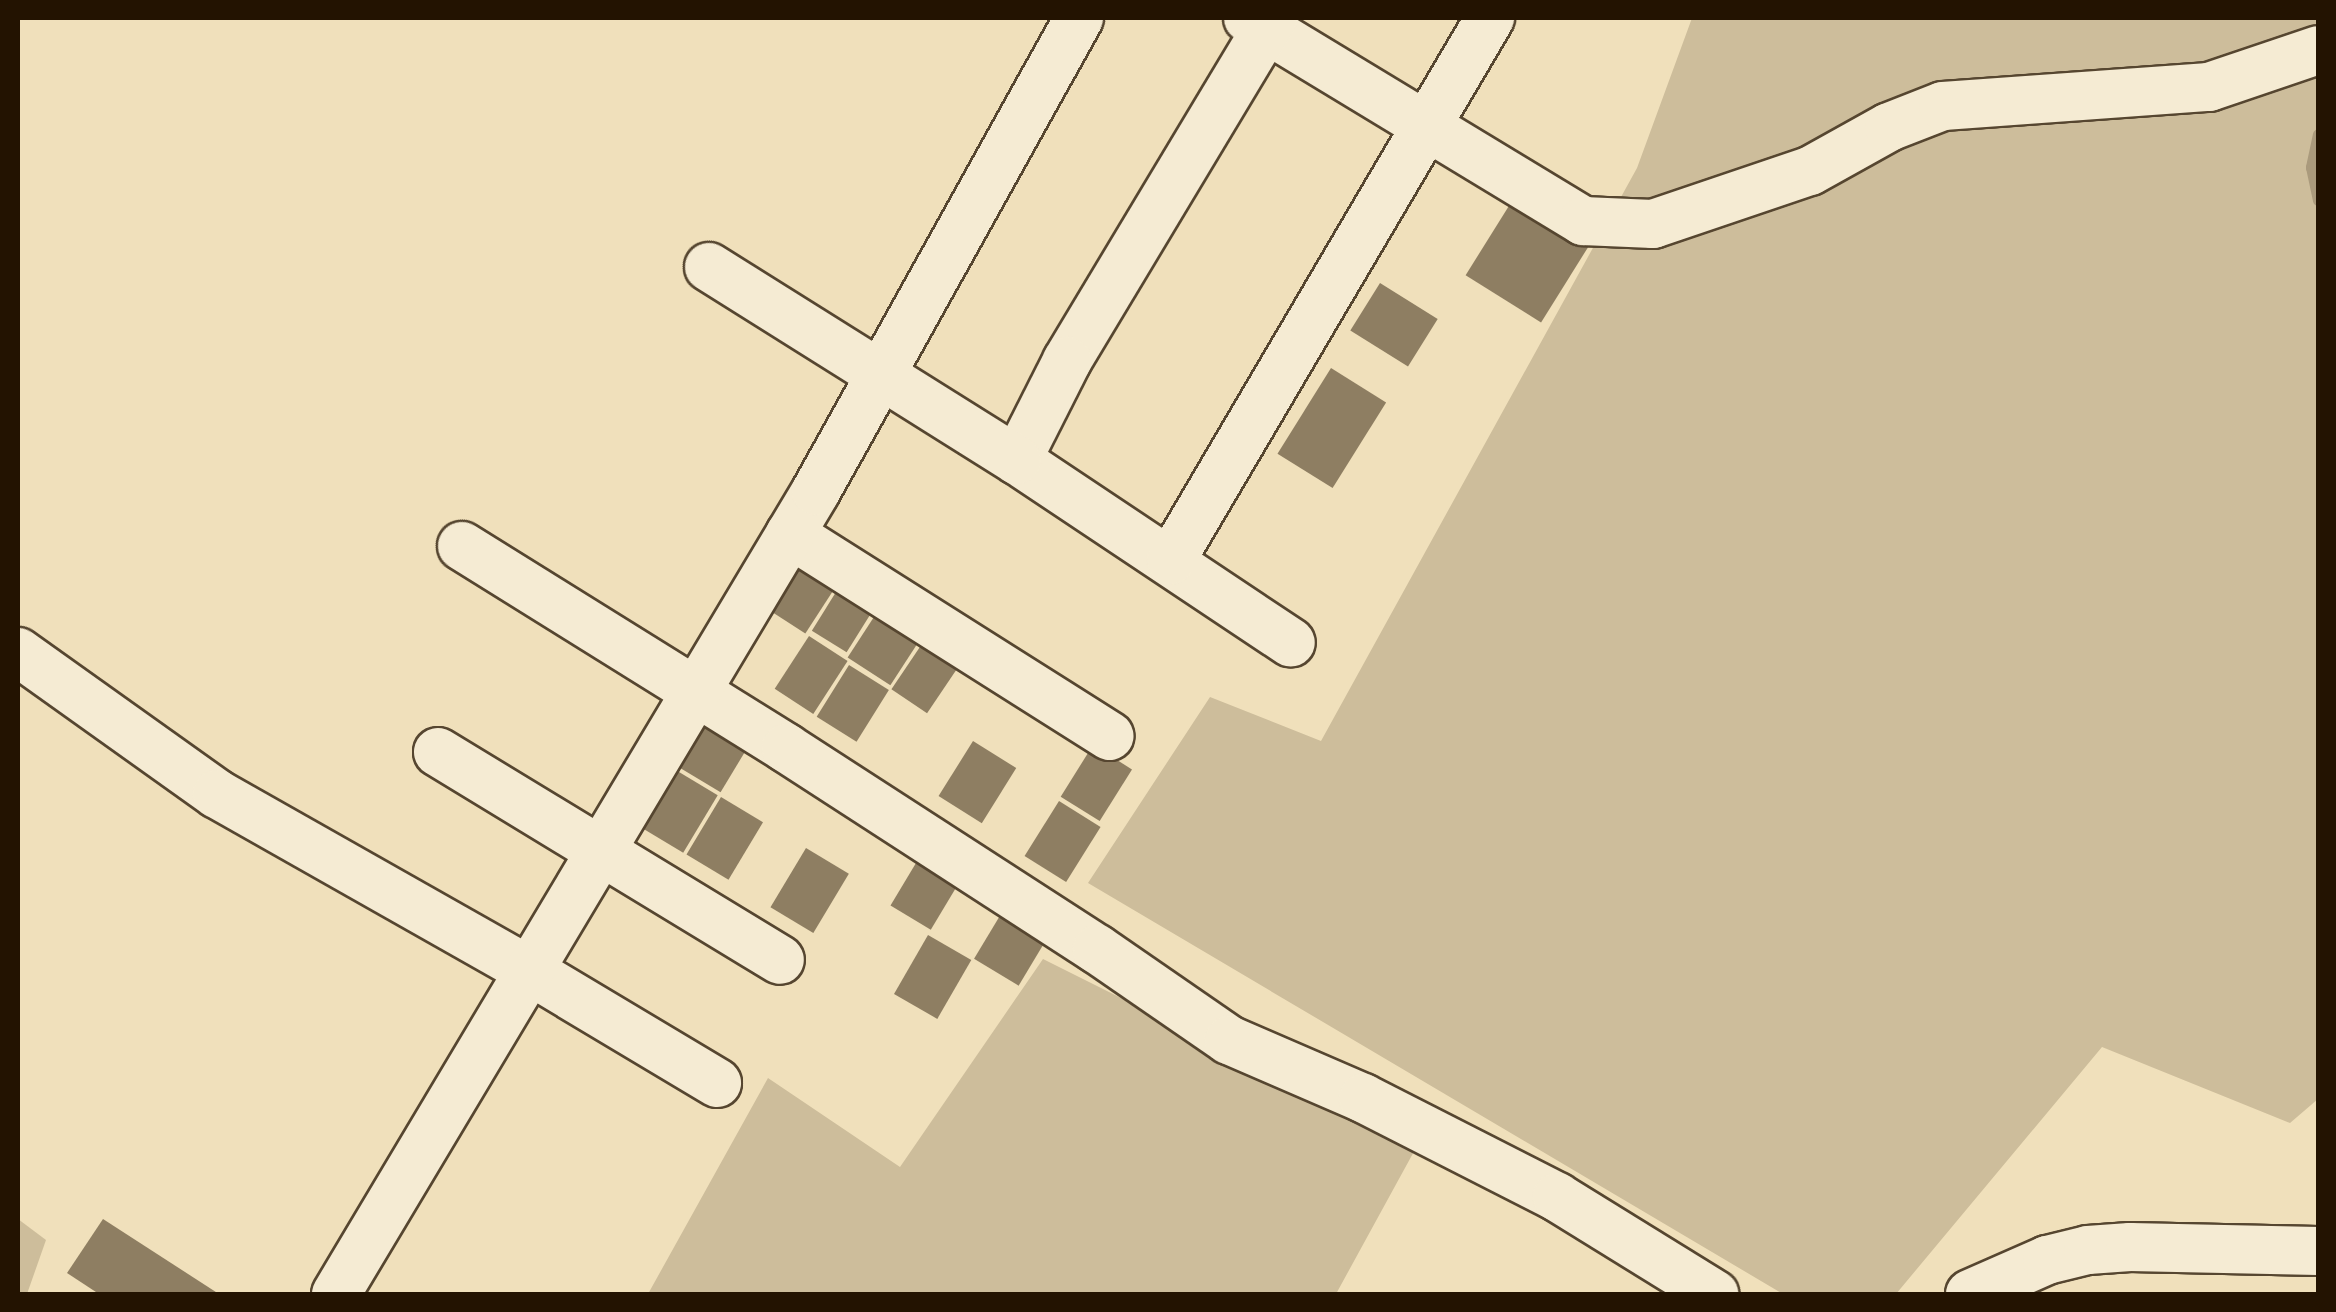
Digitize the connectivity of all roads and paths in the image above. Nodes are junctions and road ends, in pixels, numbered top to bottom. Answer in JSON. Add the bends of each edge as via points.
{"nodes":[{"id":1,"x":1079,"y":18,"type":"edge"},
{"id":2,"x":1490,"y":18,"type":"edge"},
{"id":3,"x":1262,"y":21,"type":"edge"},
{"id":4,"x":2318,"y":50,"type":"edge"},
{"id":5,"x":1426,"y":125,"type":"junction"},
{"id":6,"x":710,"y":268,"type":"dead end"},
{"id":7,"x":880,"y":375,"type":"junction"},
{"id":8,"x":1017,"y":460,"type":"junction"},
{"id":9,"x":790,"y":534,"type":"junction"},
{"id":10,"x":462,"y":546,"type":"dead end"},
{"id":11,"x":1172,"y":560,"type":"junction"},
{"id":12,"x":1291,"y":643,"type":"dead end"},
{"id":13,"x":18,"y":652,"type":"edge"},
{"id":14,"x":696,"y":691,"type":"junction"},
{"id":15,"x":1110,"y":736,"type":"dead end"},
{"id":16,"x":438,"y":752,"type":"dead end"},
{"id":17,"x":601,"y":851,"type":"junction"},
{"id":18,"x":780,"y":960,"type":"dead end"},
{"id":19,"x":530,"y":970,"type":"junction"},
{"id":20,"x":717,"y":1083,"type":"dead end"},
{"id":21,"x":2318,"y":1251,"type":"edge"},
{"id":22,"x":336,"y":1294,"type":"edge"},
{"id":23,"x":1714,"y":1294,"type":"edge"},
{"id":24,"x":1970,"y":1294,"type":"edge"}],
"edges":[{"from":1,"to":7,"type":"street"},
{"from":2,"to":5,"type":"street"},
{"from":3,"to":5,"type":"street"},
{"from":3,"to":8,"type":"street"},
{"from":4,"to":5,"type":"street","via":[[2209,87],[1943,106],[1810,171],[1653,224],[1583,221]]},
{"from":5,"to":11,"type":"street"},
{"from":6,"to":7,"type":"street"},
{"from":7,"to":8,"type":"street"},
{"from":7,"to":9,"type":"street"},
{"from":8,"to":11,"type":"street"},
{"from":9,"to":14,"type":"street"},
{"from":9,"to":15,"type":"street"},
{"from":10,"to":14,"type":"street"},
{"from":11,"to":12,"type":"street"},
{"from":13,"to":19,"type":"street","via":[[217,794]]},
{"from":14,"to":17,"type":"street"},
{"from":14,"to":23,"type":"street","via":[[1097,948],[1228,1040],[1363,1098],[1557,1197]]},
{"from":16,"to":17,"type":"street"},
{"from":17,"to":18,"type":"street"},
{"from":17,"to":19,"type":"street"},
{"from":19,"to":20,"type":"street"},
{"from":19,"to":22,"type":"street"},
{"from":21,"to":24,"type":"street","via":[[2088,1250]]}]}
